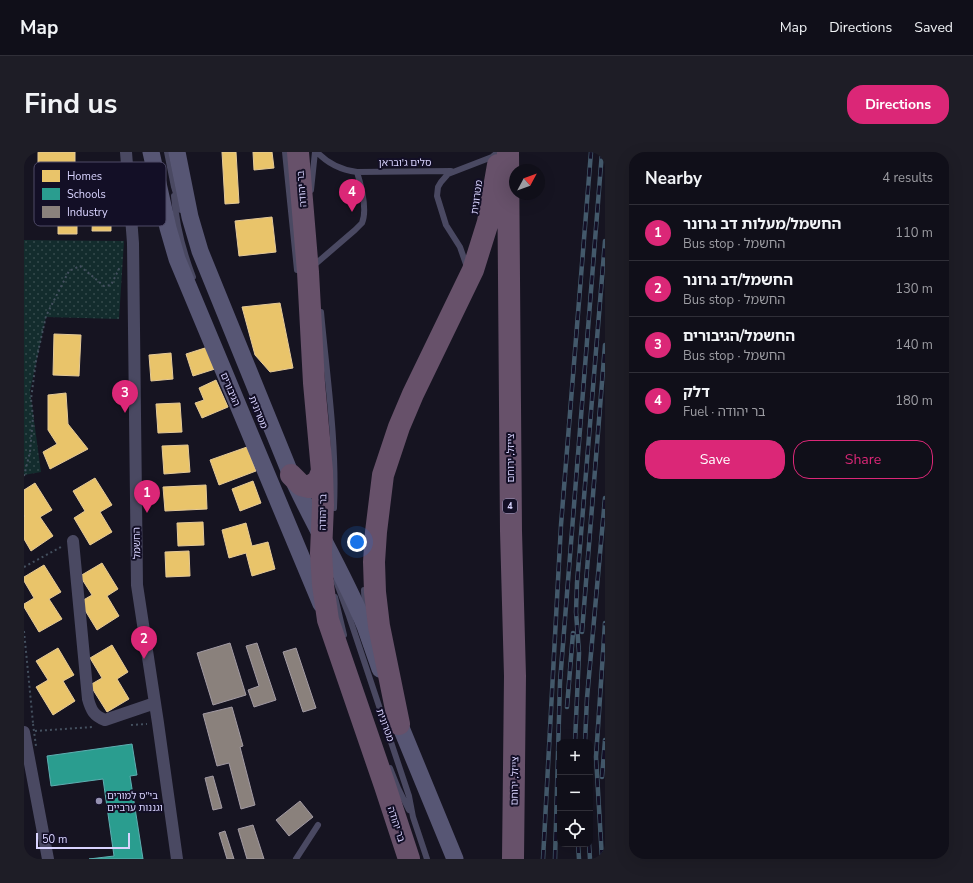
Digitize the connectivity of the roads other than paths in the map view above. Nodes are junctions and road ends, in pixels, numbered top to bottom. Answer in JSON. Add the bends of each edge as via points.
{"nodes":[{"id":1,"x":126,"y":152,"type":"edge"},
{"id":2,"x":150,"y":152,"type":"edge"},
{"id":3,"x":166,"y":152,"type":"edge"},
{"id":4,"x":177,"y":152,"type":"edge"},
{"id":5,"x":303,"y":154,"type":"edge"},
{"id":6,"x":497,"y":155,"type":"edge"},
{"id":7,"x":127,"y":162,"type":"edge"},
{"id":8,"x":152,"y":162,"type":"edge"},
{"id":9,"x":452,"y":171,"type":"junction"},
{"id":10,"x":357,"y":172,"type":"junction"},
{"id":11,"x":488,"y":184,"type":"dead end"},
{"id":12,"x":174,"y":187,"type":"junction"},
{"id":13,"x":289,"y":193,"type":"junction"},
{"id":14,"x":311,"y":197,"type":"dead end"},
{"id":15,"x":166,"y":220,"type":"edge"},
{"id":16,"x":132,"y":226,"type":"edge"},
{"id":17,"x":467,"y":267,"type":"junction"},
{"id":18,"x":311,"y":268,"type":"junction"},
{"id":19,"x":206,"y":282,"type":"dead end"},
{"id":20,"x":197,"y":286,"type":"dead end"},
{"id":21,"x":458,"y":300,"type":"junction"},
{"id":22,"x":320,"y":302,"type":"dead end"},
{"id":23,"x":306,"y":356,"type":"dead end"},
{"id":24,"x":314,"y":384,"type":"junction"},
{"id":25,"x":238,"y":387,"type":"dead end"},
{"id":26,"x":391,"y":452,"type":"junction"},
{"id":27,"x":285,"y":468,"type":"junction"},
{"id":28,"x":322,"y":471,"type":"junction"},
{"id":29,"x":374,"y":491,"type":"dead end"},
{"id":30,"x":293,"y":496,"type":"dead end"},
{"id":31,"x":333,"y":516,"type":"dead end"},
{"id":32,"x":292,"y":517,"type":"dead end"},
{"id":33,"x":73,"y":541,"type":"road end"},
{"id":34,"x":325,"y":560,"type":"junction"},
{"id":35,"x":364,"y":584,"type":"dead end"},
{"id":36,"x":328,"y":620,"type":"junction"},
{"id":37,"x":365,"y":626,"type":"junction"},
{"id":38,"x":371,"y":686,"type":"junction"},
{"id":39,"x":155,"y":703,"type":"junction"},
{"id":40,"x":399,"y":724,"type":"junction"},
{"id":41,"x":24,"y":732,"type":"edge"},
{"id":42,"x":389,"y":764,"type":"dead end"},
{"id":43,"x":413,"y":817,"type":"junction"},
{"id":44,"x":318,"y":825,"type":"dead end"},
{"id":45,"x":48,"y":859,"type":"edge"},
{"id":46,"x":177,"y":859,"type":"edge"},
{"id":47,"x":296,"y":859,"type":"edge"},
{"id":48,"x":409,"y":859,"type":"edge"},
{"id":49,"x":427,"y":859,"type":"edge"},
{"id":50,"x":455,"y":859,"type":"edge"},
{"id":51,"x":513,"y":859,"type":"edge"}],
"edges":[{"from":1,"to":7,"type":"street","name":"החשמל"},
{"from":2,"to":8,"type":"street","name":"הגיבורים"},
{"from":3,"to":12,"type":"lane"},
{"from":4,"to":27,"type":"street","via":[[190,217],[200,251]]},
{"from":5,"to":10,"type":"lane","name":"סלים ג'ובראן","via":[[346,171]]},
{"from":5,"to":13,"type":"lane"},
{"from":5,"to":13,"type":"lane"},
{"from":5,"to":14,"type":"lane"},
{"from":5,"to":18,"type":"highway","name":"בר יהודה"},
{"from":6,"to":9,"type":"lane"},
{"from":6,"to":21,"type":"highway","via":[[488,222],[473,270]]},
{"from":6,"to":51,"type":"highway","name":"צייזל, ירוחם","number":"4","via":[[516,676]]},
{"from":9,"to":10,"type":"lane","name":"סלים ג'ובראן"},
{"from":9,"to":17,"type":"lane","via":[[444,177],[438,187],[437,196],[446,225],[460,247]]},
{"from":10,"to":18,"type":"lane","via":[[363,192],[364,215],[361,223]]},
{"from":11,"to":17,"type":"lane","name":"מטרונית","via":[[482,224]]},
{"from":12,"to":19,"type":"lane"},
{"from":12,"to":20,"type":"lane","via":[[178,230]]},
{"from":13,"to":18,"type":"lane"},
{"from":15,"to":36,"type":"street","name":"הגיבורים","via":[[177,259]]},
{"from":16,"to":39,"type":"street","name":"החשמל","via":[[137,585]]},
{"from":17,"to":21,"type":"lane","name":"מטרונית","via":[[460,284]]},
{"from":18,"to":24,"type":"highway","name":"בר יהודה"},
{"from":21,"to":26,"type":"highway","via":[[412,394]]},
{"from":22,"to":31,"type":"lane","via":[[333,440]]},
{"from":23,"to":24,"type":"lane"},
{"from":24,"to":28,"type":"highway","name":"בר יהודה"},
{"from":25,"to":32,"type":"lane","name":"מטרונית"},
{"from":26,"to":29,"type":"lane","via":[[379,474]]},
{"from":26,"to":40,"type":"highway","via":[[383,475],[374,562],[379,626]]},
{"from":27,"to":28,"type":"highway","via":[[301,485],[310,487],[318,481]]},
{"from":27,"to":30,"type":"lane"},
{"from":27,"to":34,"type":"street"},
{"from":28,"to":34,"type":"highway","name":"בר יהודה"},
{"from":33,"to":39,"type":"street","via":[[91,710],[98,718],[105,720]]},
{"from":34,"to":34,"type":"lane","via":[[345,638]]},
{"from":34,"to":36,"type":"highway","name":"בר יהודה"},
{"from":34,"to":37,"type":"street"},
{"from":34,"to":38,"type":"lane","name":"מטרונית","via":[[349,616]]},
{"from":35,"to":37,"type":"lane","name":"מטרונית"},
{"from":36,"to":48,"type":"highway","name":"בר יהודה"},
{"from":37,"to":38,"type":"lane","name":"מטרונית"},
{"from":37,"to":40,"type":"street"},
{"from":38,"to":43,"type":"lane","name":"מטרונית","via":[[409,796]]},
{"from":39,"to":46,"type":"street","name":"החשמל"},
{"from":40,"to":50,"type":"street"},
{"from":41,"to":45,"type":"street"},
{"from":42,"to":43,"type":"lane","name":"מטרונית"},
{"from":43,"to":49,"type":"lane","name":"מטרונית"},
{"from":44,"to":47,"type":"lane"}]}
